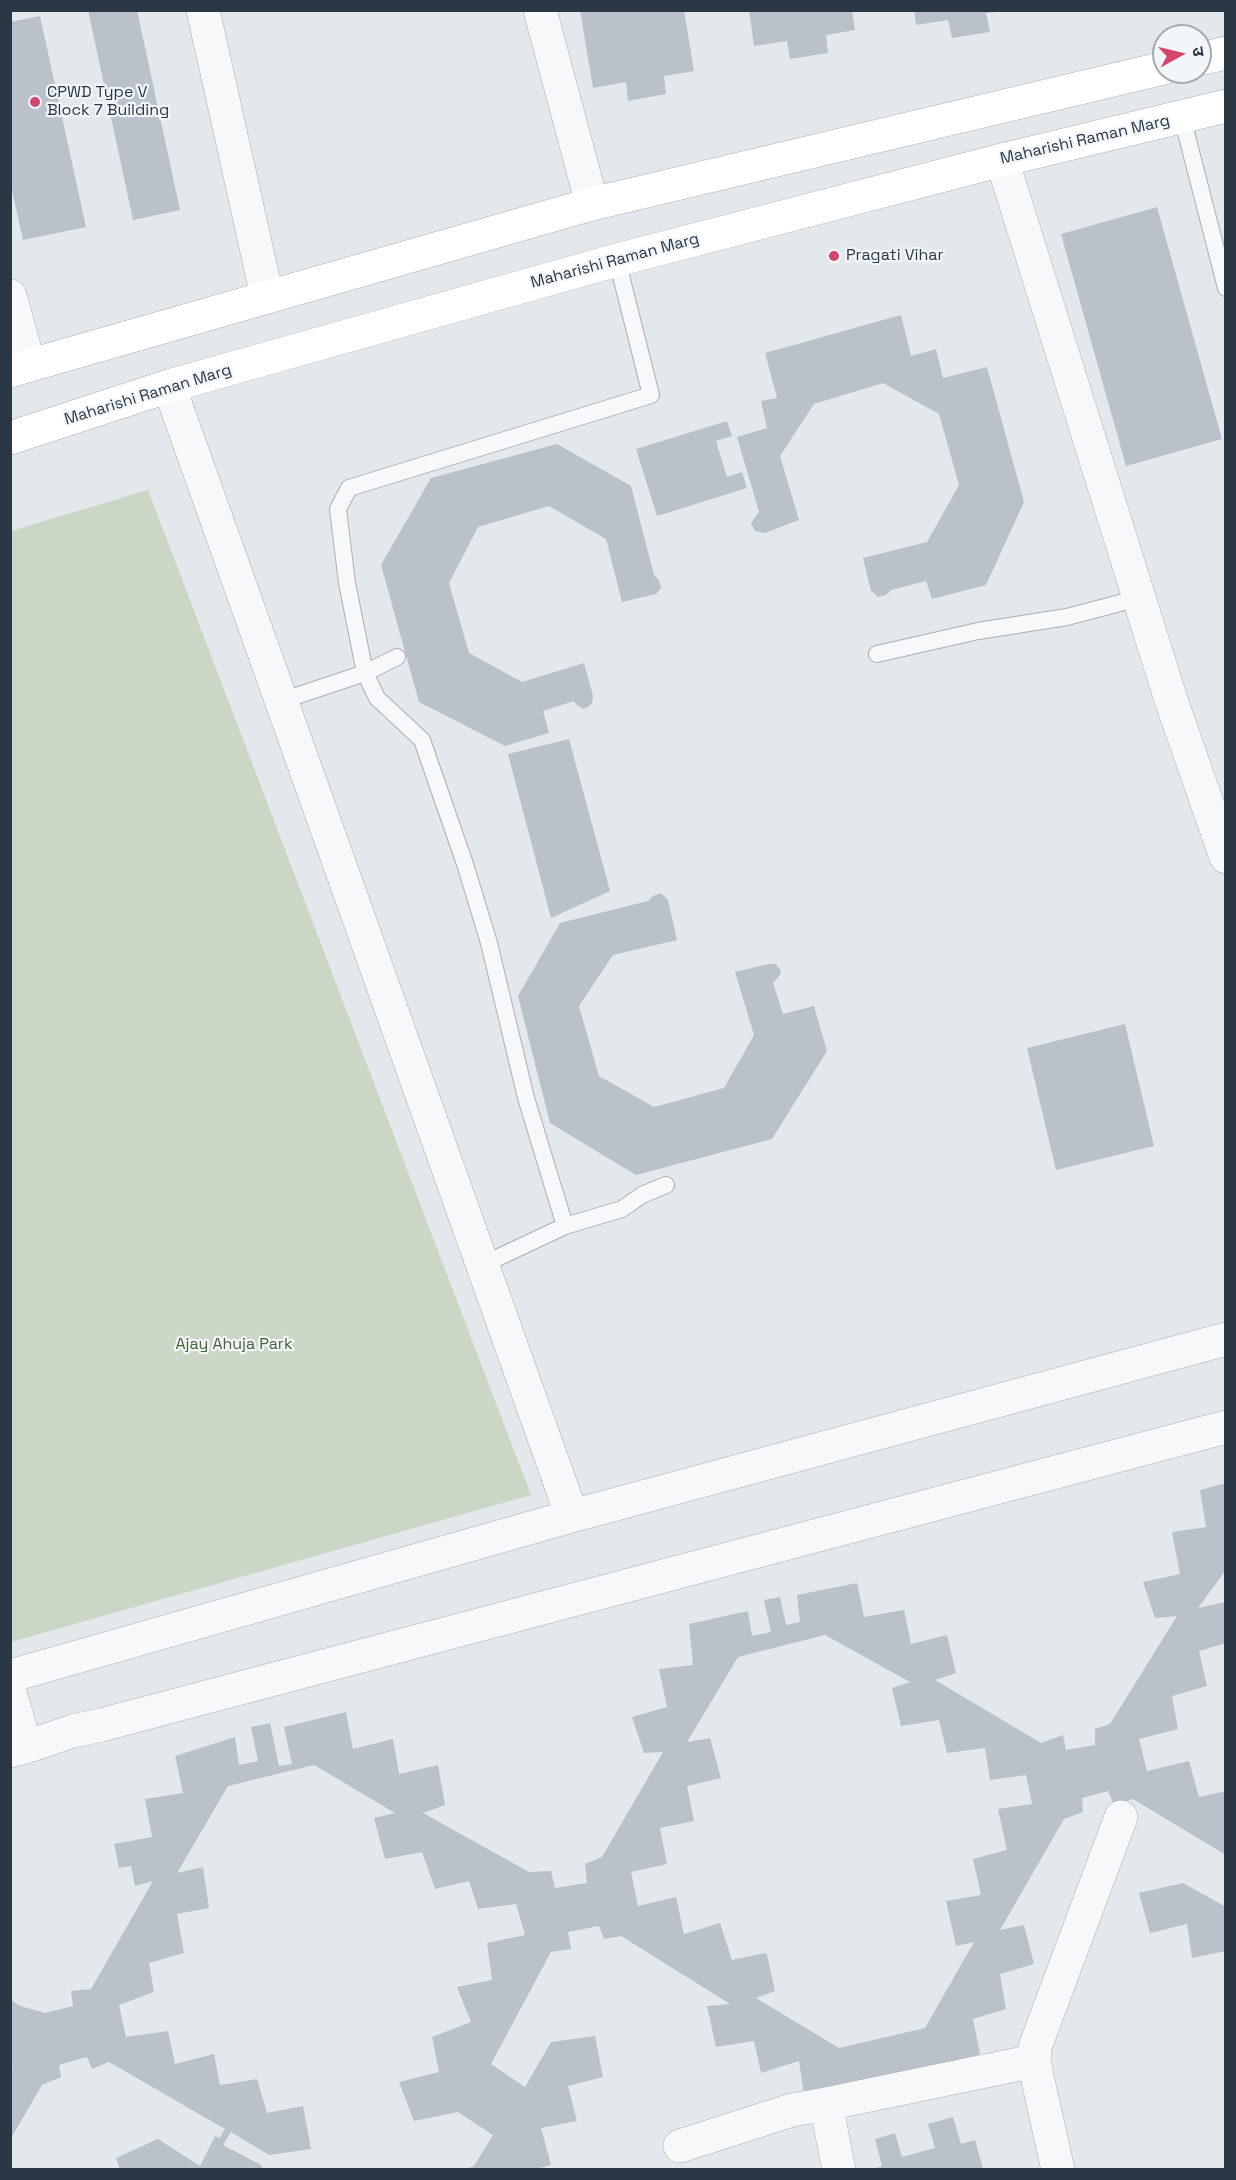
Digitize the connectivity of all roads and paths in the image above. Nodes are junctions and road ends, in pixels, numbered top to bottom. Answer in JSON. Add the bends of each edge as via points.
{"nodes":[{"id":1,"x":203,"y":10,"type":"edge"},
{"id":2,"x":540,"y":10,"type":"edge"},
{"id":3,"x":1152,"y":71,"type":"edge"},
{"id":4,"x":1226,"y":106,"type":"edge"},
{"id":5,"x":1182,"y":117,"type":"junction"},
{"id":6,"x":1002,"y":160,"type":"junction"},
{"id":7,"x":592,"y":204,"type":"junction"},
{"id":8,"x":617,"y":260,"type":"junction"},
{"id":9,"x":1226,"y":288,"type":"edge"},
{"id":10,"x":10,"y":296,"type":"edge"},
{"id":11,"x":267,"y":296,"type":"junction"},
{"id":12,"x":20,"y":368,"type":"edge"},
{"id":13,"x":169,"y":386,"type":"junction"},
{"id":14,"x":10,"y":438,"type":"edge"},
{"id":15,"x":1139,"y":598,"type":"junction"},
{"id":16,"x":877,"y":654,"type":"dead end"},
{"id":17,"x":397,"y":657,"type":"dead end"},
{"id":18,"x":365,"y":673,"type":"junction"},
{"id":19,"x":281,"y":701,"type":"junction"},
{"id":20,"x":1226,"y":857,"type":"edge"},
{"id":21,"x":666,"y":1185,"type":"dead end"},
{"id":22,"x":565,"y":1226,"type":"junction"},
{"id":23,"x":482,"y":1265,"type":"junction"},
{"id":24,"x":1226,"y":1339,"type":"edge"},
{"id":25,"x":1226,"y":1427,"type":"edge"},
{"id":26,"x":572,"y":1516,"type":"junction"},
{"id":27,"x":10,"y":1676,"type":"edge"},
{"id":28,"x":10,"y":1693,"type":"edge"},
{"id":29,"x":18,"y":1749,"type":"edge"},
{"id":30,"x":1120,"y":1817,"type":"dead end"},
{"id":31,"x":1034,"y":2061,"type":"junction"},
{"id":32,"x":826,"y":2104,"type":"junction"},
{"id":33,"x":681,"y":2146,"type":"dead end"},
{"id":34,"x":839,"y":2169,"type":"edge"},
{"id":35,"x":1058,"y":2169,"type":"edge"}],
"edges":[{"from":1,"to":11,"type":"street"},
{"from":2,"to":7,"type":"street"},
{"from":3,"to":7,"type":"main road"},
{"from":4,"to":5,"type":"main road","name":"Maharishi Raman Marg"},
{"from":5,"to":6,"type":"main road","name":"Maharishi Raman Marg"},
{"from":5,"to":9,"type":"lane"},
{"from":6,"to":8,"type":"main road","name":"Maharishi Raman Marg"},
{"from":6,"to":15,"type":"street"},
{"from":7,"to":11,"type":"main road"},
{"from":8,"to":13,"type":"main road","name":"Maharishi Raman Marg"},
{"from":8,"to":18,"type":"lane","via":[[651,395],[349,488],[338,509]]},
{"from":10,"to":12,"type":"street"},
{"from":11,"to":12,"type":"main road"},
{"from":13,"to":14,"type":"main road","name":"Maharishi Raman Marg"},
{"from":13,"to":19,"type":"street"},
{"from":15,"to":16,"type":"lane","via":[[1067,617],[978,631]]},
{"from":15,"to":20,"type":"street"},
{"from":17,"to":18,"type":"lane"},
{"from":18,"to":19,"type":"lane"},
{"from":18,"to":22,"type":"lane","via":[[377,698],[422,740],[482,921],[526,1098]]},
{"from":19,"to":23,"type":"street"},
{"from":21,"to":22,"type":"lane","via":[[622,1209]]},
{"from":22,"to":23,"type":"lane"},
{"from":23,"to":26,"type":"street"},
{"from":24,"to":26,"type":"street"},
{"from":25,"to":29,"type":"street","via":[[73,1731]]},
{"from":26,"to":27,"type":"street"},
{"from":28,"to":29,"type":"street"},
{"from":30,"to":31,"type":"street","via":[[1035,2048]]},
{"from":31,"to":32,"type":"street"},
{"from":31,"to":35,"type":"street"},
{"from":32,"to":33,"type":"street","via":[[792,2110]]},
{"from":32,"to":34,"type":"street"}]}
